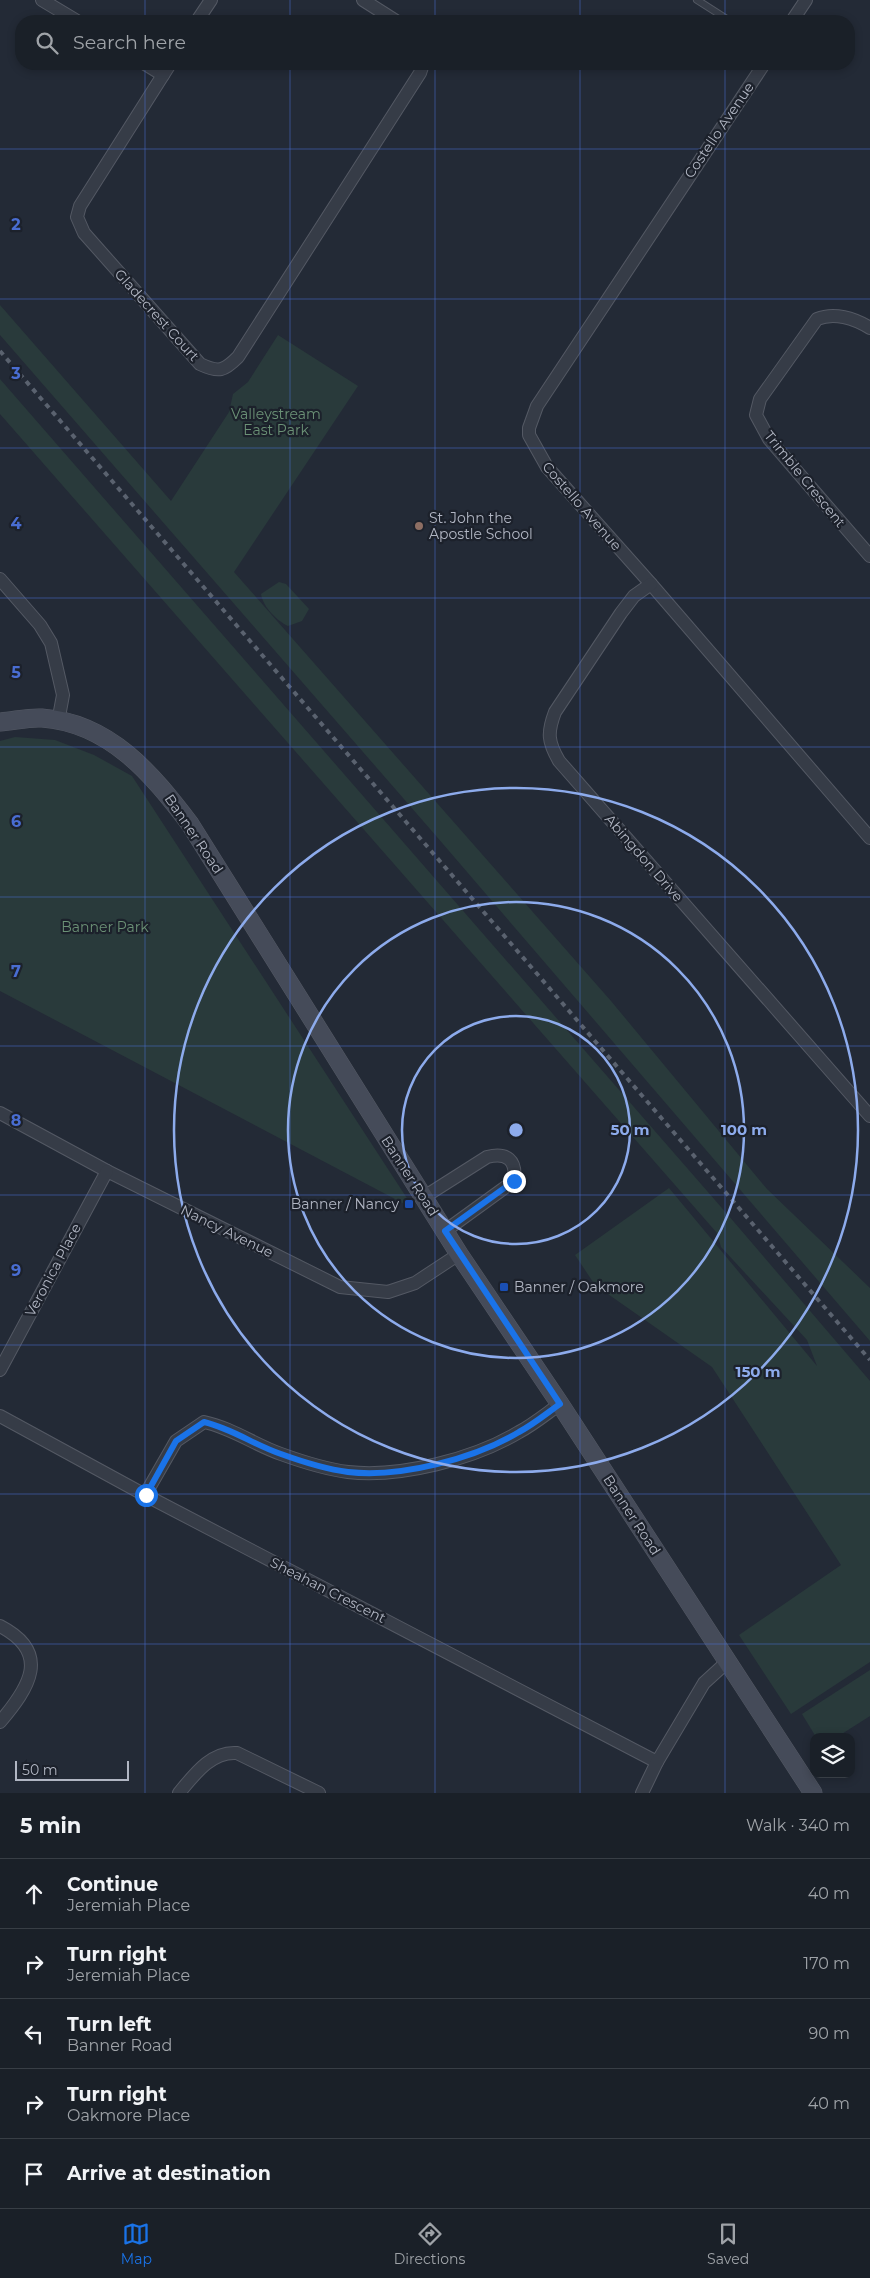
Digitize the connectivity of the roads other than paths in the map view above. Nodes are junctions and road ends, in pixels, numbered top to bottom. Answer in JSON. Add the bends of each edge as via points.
{"nodes":[{"id":1,"x":211,"y":0,"type":"edge"},
{"id":2,"x":363,"y":0,"type":"edge"},
{"id":3,"x":697,"y":0,"type":"edge"},
{"id":4,"x":806,"y":0,"type":"edge"},
{"id":5,"x":49,"y":2,"type":"edge"},
{"id":6,"x":68,"y":15,"type":"edge"},
{"id":7,"x":201,"y":15,"type":"edge"},
{"id":8,"x":387,"y":15,"type":"edge"},
{"id":9,"x":721,"y":15,"type":"edge"},
{"id":10,"x":796,"y":15,"type":"edge"},
{"id":11,"x":165,"y":70,"type":"edge"},
{"id":12,"x":420,"y":70,"type":"edge"},
{"id":13,"x":760,"y":70,"type":"edge"},
{"id":14,"x":870,"y":328,"type":"edge"},
{"id":15,"x":870,"y":556,"type":"edge"},
{"id":16,"x":0,"y":579,"type":"edge"},
{"id":17,"x":651,"y":584,"type":"junction"},
{"id":18,"x":0,"y":722,"type":"edge"},
{"id":19,"x":58,"y":722,"type":"junction"},
{"id":20,"x":870,"y":838,"type":"edge"},
{"id":21,"x":0,"y":1113,"type":"edge"},
{"id":22,"x":870,"y":1116,"type":"edge"},
{"id":23,"x":107,"y":1171,"type":"junction"},
{"id":24,"x":424,"y":1198,"type":"junction"},
{"id":25,"x":445,"y":1231,"type":"junction"},
{"id":26,"x":459,"y":1254,"type":"junction"},
{"id":27,"x":0,"y":1370,"type":"edge"},
{"id":28,"x":560,"y":1404,"type":"junction"},
{"id":29,"x":0,"y":1416,"type":"edge"},
{"id":30,"x":146,"y":1495,"type":"junction"},
{"id":31,"x":0,"y":1626,"type":"edge"},
{"id":32,"x":727,"y":1662,"type":"junction"},
{"id":33,"x":0,"y":1722,"type":"edge"},
{"id":34,"x":657,"y":1762,"type":"junction"},
{"id":35,"x":179,"y":1793,"type":"edge"},
{"id":36,"x":319,"y":1793,"type":"edge"},
{"id":37,"x":642,"y":1793,"type":"edge"},
{"id":38,"x":813,"y":1793,"type":"edge"}],
"edges":[{"from":1,"to":7,"type":"street"},
{"from":2,"to":8,"type":"street"},
{"from":3,"to":9,"type":"lane"},
{"from":4,"to":10,"type":"street"},
{"from":5,"to":6,"type":"street"},
{"from":11,"to":12,"type":"street","name":"Gladecrest Court","via":[[80,206],[77,217],[84,233],[200,364],[213,370],[227,368],[238,357]]},
{"from":13,"to":17,"type":"street","name":"Costello Avenue","via":[[542,398],[529,428],[529,435],[547,467]]},
{"from":14,"to":15,"type":"street","name":"Trimble Crescent","via":[[858,320],[828,315],[817,319],[760,399],[756,415],[769,439]]},
{"from":16,"to":19,"type":"street","via":[[40,625],[51,643],[62,695]]},
{"from":17,"to":20,"type":"street","name":"Costello Avenue"},
{"from":17,"to":22,"type":"street","name":"Abingdon Drive","via":[[634,596],[621,613],[554,712],[549,727],[550,745],[559,761]]},
{"from":18,"to":19,"type":"street","name":"Banner Road","via":[[42,718]]},
{"from":19,"to":24,"type":"street","name":"Banner Road","via":[[83,727],[124,750],[160,784],[190,824]]},
{"from":21,"to":23,"type":"street","name":"Nancy Avenue"},
{"from":23,"to":26,"type":"street","name":"Nancy Avenue","via":[[340,1287],[388,1292],[415,1282]]},
{"from":23,"to":27,"type":"street","name":"Veronica Place"},
{"from":24,"to":25,"type":"street","name":"Banner Road"},
{"from":24,"to":25,"type":"street","via":[[487,1157],[499,1154],[508,1157],[513,1164],[514,1181]]},
{"from":25,"to":26,"type":"street","name":"Banner Road"},
{"from":26,"to":28,"type":"street","name":"Banner Road"},
{"from":28,"to":30,"type":"street","via":[[519,1432],[453,1461],[383,1473],[347,1472],[312,1464],[278,1454],[224,1426],[204,1422],[176,1441]]},
{"from":28,"to":32,"type":"street","name":"Banner Road"},
{"from":29,"to":30,"type":"street","name":"Sheahan Crescent"},
{"from":30,"to":34,"type":"street","name":"Sheahan Crescent"},
{"from":31,"to":33,"type":"street","via":[[23,1643],[30,1654],[32,1670],[16,1703]]},
{"from":32,"to":34,"type":"street","via":[[704,1683]]},
{"from":32,"to":38,"type":"street","name":"Banner Road"},
{"from":34,"to":37,"type":"street"},
{"from":35,"to":36,"type":"street","via":[[200,1768],[225,1752],[237,1753]]}]}
